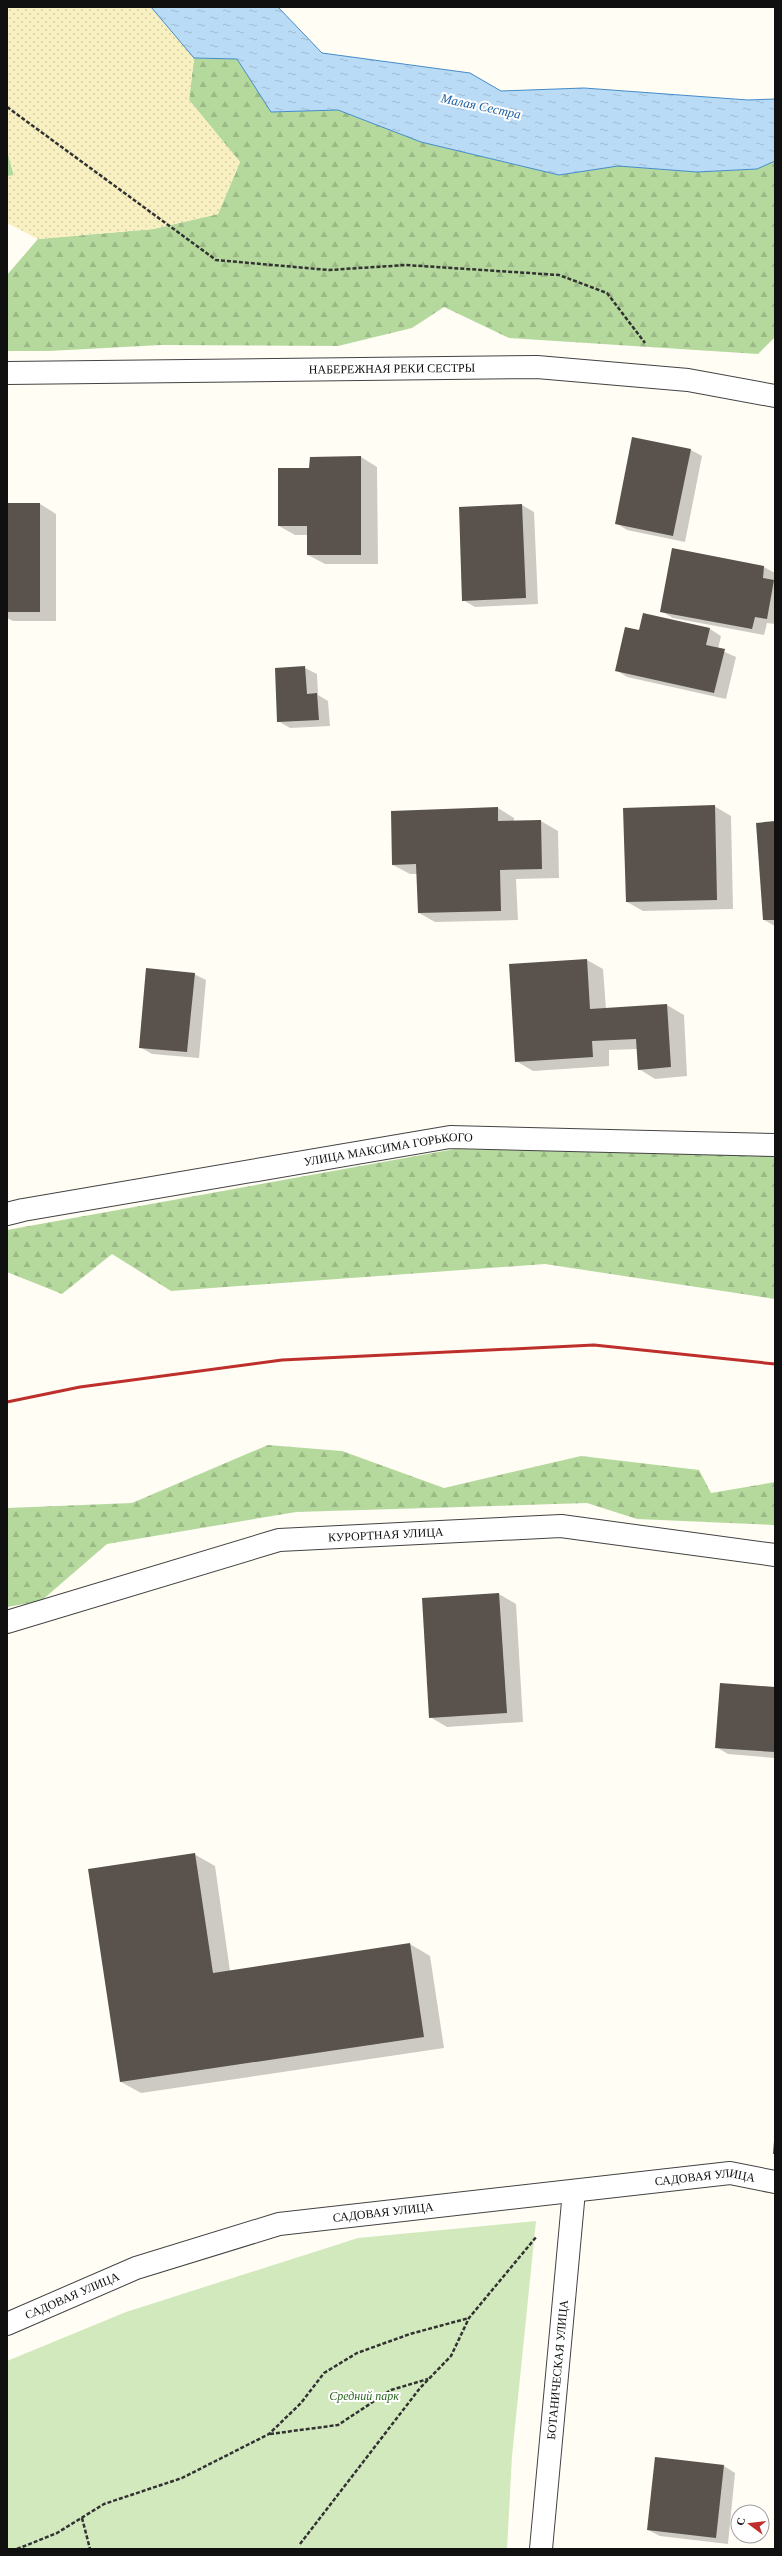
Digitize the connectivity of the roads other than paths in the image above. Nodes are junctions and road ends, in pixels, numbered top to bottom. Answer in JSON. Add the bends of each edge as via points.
{"nodes":[{"id":1,"x":7,"y":373,"type":"edge"},
{"id":2,"x":775,"y":396,"type":"edge"},
{"id":3,"x":775,"y":1145,"type":"edge"},
{"id":4,"x":7,"y":1214,"type":"edge"},
{"id":5,"x":775,"y":1554,"type":"edge"},
{"id":6,"x":7,"y":1622,"type":"edge"},
{"id":7,"x":775,"y":2182,"type":"edge"},
{"id":8,"x":574,"y":2191,"type":"junction"},
{"id":9,"x":7,"y":2324,"type":"edge"},
{"id":10,"x":540,"y":2549,"type":"edge"}],
"edges":[{"from":1,"to":2,"type":"street","name":"НАБЕРЕЖНАЯ РЕКИ СЕСТРЫ","via":[[537,367],[671,378]]},
{"from":3,"to":4,"type":"street","name":"УЛИЦА МАКСИМА ГОРЬКОГО","via":[[450,1137]]},
{"from":5,"to":6,"type":"street","name":"КУРОРТНАЯ УЛИЦА","via":[[561,1526],[279,1540]]},
{"from":7,"to":8,"type":"street","name":"САДОВАЯ УЛИЦА","via":[[730,2173]]},
{"from":8,"to":9,"type":"street","name":"САДОВАЯ УЛИЦА","via":[[279,2224],[136,2268]]},
{"from":8,"to":10,"type":"street","name":"БОТАНИЧЕСКАЯ УЛИЦА"}]}
